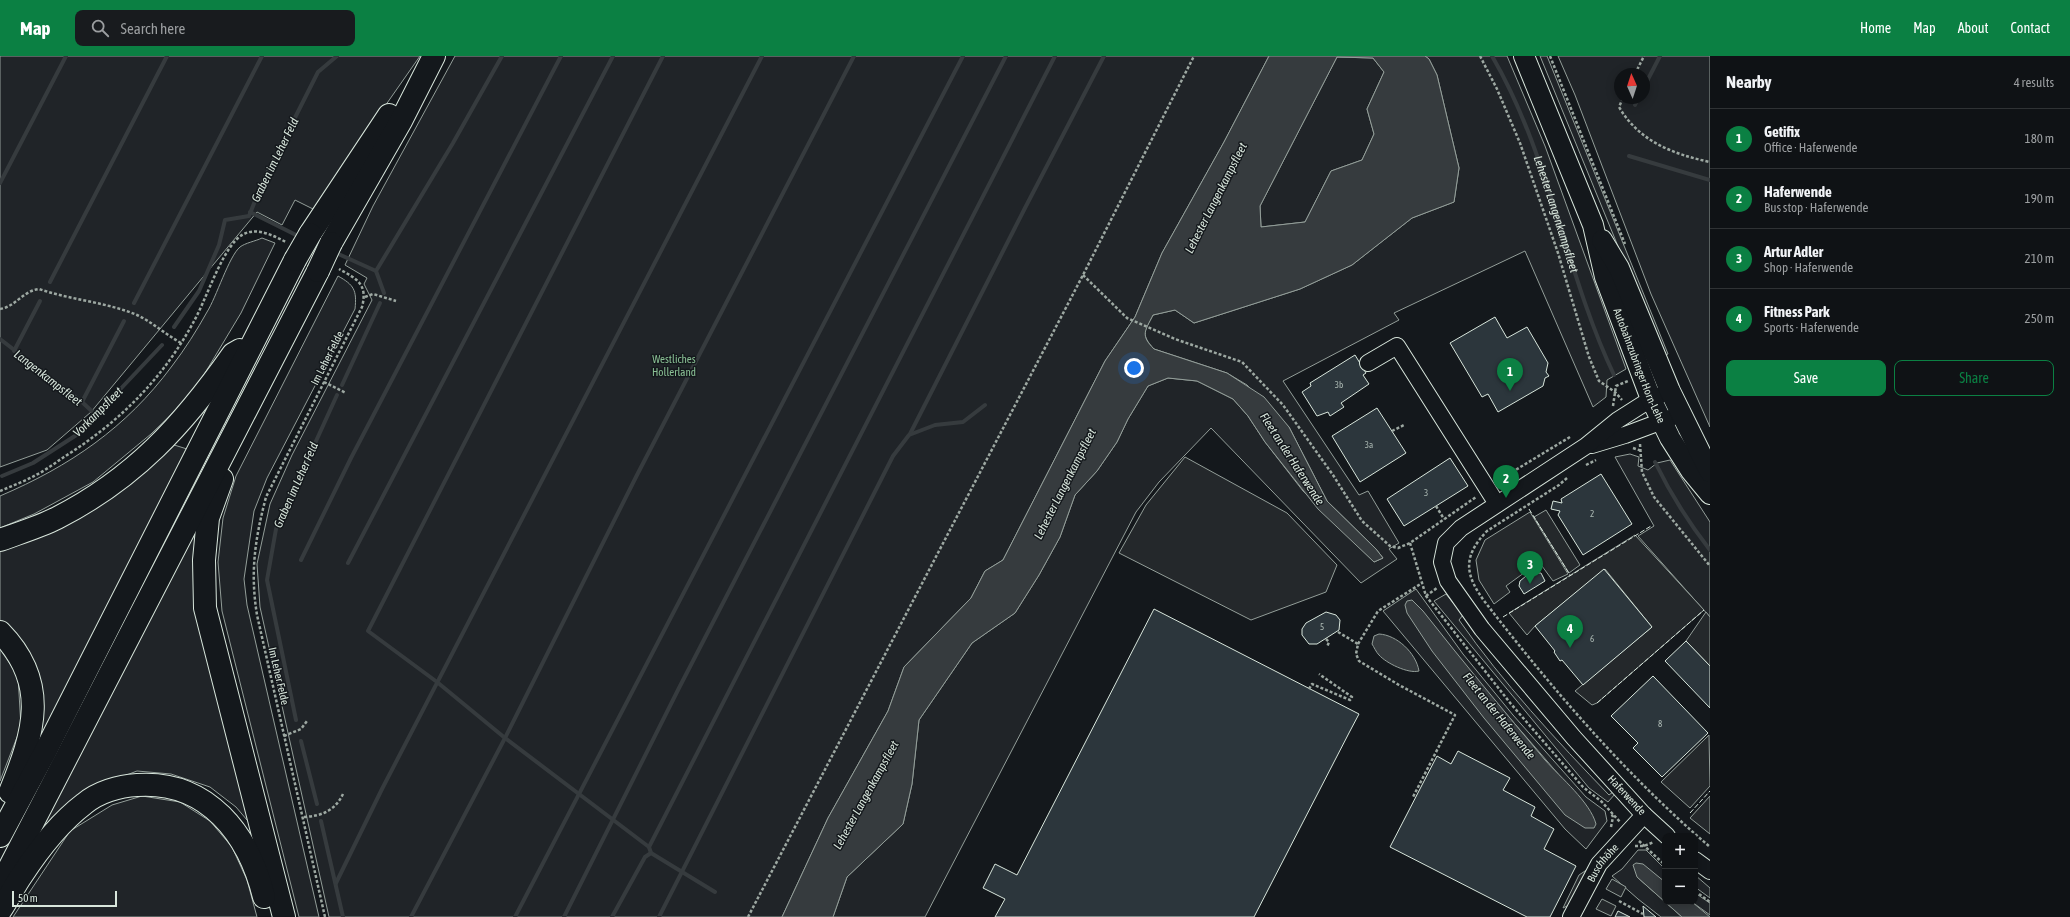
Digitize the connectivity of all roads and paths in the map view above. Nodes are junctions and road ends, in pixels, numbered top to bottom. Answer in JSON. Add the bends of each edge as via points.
{"nodes":[{"id":1,"x":1194,"y":56,"type":"edge"},
{"id":2,"x":1480,"y":56,"type":"edge"},
{"id":3,"x":1524,"y":56,"type":"edge"},
{"id":4,"x":1644,"y":56,"type":"edge"},
{"id":5,"x":432,"y":59,"type":"edge"},
{"id":6,"x":1638,"y":68,"type":"edge"},
{"id":7,"x":1620,"y":104,"type":"edge"},
{"id":8,"x":1710,"y":162,"type":"edge"},
{"id":9,"x":1592,"y":225,"type":"junction"},
{"id":10,"x":292,"y":251,"type":"junction"},
{"id":11,"x":327,"y":269,"type":"junction"},
{"id":12,"x":1083,"y":275,"type":"junction"},
{"id":13,"x":365,"y":297,"type":"junction"},
{"id":14,"x":396,"y":301,"type":"dead end"},
{"id":15,"x":0,"y":309,"type":"edge"},
{"id":16,"x":180,"y":343,"type":"junction"},
{"id":17,"x":251,"y":344,"type":"junction"},
{"id":18,"x":1368,"y":363,"type":"dead end"},
{"id":19,"x":324,"y":382,"type":"junction"},
{"id":20,"x":1670,"y":391,"type":"junction"},
{"id":21,"x":346,"y":393,"type":"dead end"},
{"id":22,"x":1651,"y":399,"type":"junction"},
{"id":23,"x":1611,"y":408,"type":"dead end"},
{"id":24,"x":1681,"y":414,"type":"junction"},
{"id":25,"x":242,"y":420,"type":"junction"},
{"id":26,"x":1662,"y":422,"type":"junction"},
{"id":27,"x":1404,"y":425,"type":"dead end"},
{"id":28,"x":1392,"y":431,"type":"dead end"},
{"id":29,"x":1571,"y":436,"type":"dead end"},
{"id":30,"x":1586,"y":446,"type":"junction"},
{"id":31,"x":1628,"y":448,"type":"dead end"},
{"id":32,"x":1599,"y":459,"type":"dead end"},
{"id":33,"x":1581,"y":468,"type":"dead end"},
{"id":34,"x":1710,"y":472,"type":"edge"},
{"id":35,"x":1572,"y":474,"type":"dead end"},
{"id":36,"x":1488,"y":488,"type":"junction"},
{"id":37,"x":0,"y":491,"type":"edge"},
{"id":38,"x":1710,"y":494,"type":"edge"},
{"id":39,"x":1497,"y":504,"type":"junction"},
{"id":40,"x":1436,"y":506,"type":"dead end"},
{"id":41,"x":1444,"y":519,"type":"junction"},
{"id":42,"x":0,"y":540,"type":"edge"},
{"id":43,"x":1410,"y":543,"type":"junction"},
{"id":44,"x":1710,"y":566,"type":"edge"},
{"id":45,"x":1422,"y":583,"type":"junction"},
{"id":46,"x":0,"y":632,"type":"edge"},
{"id":47,"x":1338,"y":632,"type":"dead end"},
{"id":48,"x":1326,"y":639,"type":"dead end"},
{"id":49,"x":1358,"y":644,"type":"junction"},
{"id":50,"x":1327,"y":647,"type":"dead end"},
{"id":51,"x":1319,"y":674,"type":"dead end"},
{"id":52,"x":1309,"y":689,"type":"dead end"},
{"id":53,"x":307,"y":721,"type":"dead end"},
{"id":54,"x":284,"y":736,"type":"junction"},
{"id":55,"x":343,"y":794,"type":"dead end"},
{"id":56,"x":1413,"y":797,"type":"dead end"},
{"id":57,"x":1644,"y":815,"type":"junction"},
{"id":58,"x":304,"y":817,"type":"junction"},
{"id":59,"x":1609,"y":833,"type":"dead end"},
{"id":60,"x":1664,"y":833,"type":"edge"},
{"id":61,"x":1,"y":834,"type":"edge"},
{"id":62,"x":1644,"y":846,"type":"dead end"},
{"id":63,"x":1710,"y":847,"type":"edge"},
{"id":64,"x":1698,"y":862,"type":"edge"},
{"id":65,"x":1662,"y":863,"type":"edge"},
{"id":66,"x":1710,"y":871,"type":"edge"},
{"id":67,"x":0,"y":886,"type":"edge"},
{"id":68,"x":1698,"y":894,"type":"edge"},
{"id":69,"x":1619,"y":901,"type":"dead end"},
{"id":70,"x":1710,"y":902,"type":"edge"},
{"id":71,"x":0,"y":911,"type":"edge"},
{"id":72,"x":1643,"y":914,"type":"dead end"},
{"id":73,"x":269,"y":917,"type":"edge"},
{"id":74,"x":284,"y":917,"type":"edge"},
{"id":75,"x":325,"y":917,"type":"edge"},
{"id":76,"x":748,"y":917,"type":"edge"},
{"id":77,"x":1571,"y":917,"type":"edge"}],
"edges":[{"from":1,"to":12,"type":"path"},
{"from":2,"to":23,"type":"path","via":[[1520,143],[1558,253],[1589,357],[1599,381],[1615,392]]},
{"from":3,"to":9,"type":"main road","name":"Autobahnzubringer Horn-Lehe"},
{"from":4,"to":6,"type":"path"},
{"from":5,"to":10,"type":"highway","bridge":true,"via":[[386,119],[310,234]]},
{"from":5,"to":11,"type":"highway","bridge":true,"via":[[331,243]]},
{"from":7,"to":8,"type":"path","via":[[1619,107],[1628,122],[1653,143]]},
{"from":9,"to":20,"type":"main road","name":"Autobahnzubringer Horn-Lehe","via":[[1619,268]]},
{"from":9,"to":22,"type":"main road","name":"Autobahnzubringer Horn-Lehe","via":[[1605,277]]},
{"from":10,"to":16,"type":"path","via":[[269,233],[254,231],[237,239],[222,263],[193,324]]},
{"from":10,"to":17,"type":"highway"},
{"from":11,"to":13,"type":"path","via":[[358,281]]},
{"from":11,"to":25,"type":"highway"},
{"from":12,"to":43,"type":"path","via":[[1127,318],[1242,362],[1283,405],[1362,521],[1390,546],[1398,548]]},
{"from":12,"to":76,"type":"path"},
{"from":13,"to":14,"type":"path","via":[[373,294]]},
{"from":13,"to":19,"type":"path","name":"Im Leher Felde"},
{"from":15,"to":16,"type":"path","via":[[10,305],[26,292],[39,289],[122,309],[147,320]]},
{"from":16,"to":37,"type":"path","via":[[156,378],[105,430],[37,475]]},
{"from":17,"to":42,"type":"highway","via":[[233,354],[184,420],[123,477],[56,519]]},
{"from":17,"to":61,"type":"highway"},
{"from":18,"to":36,"type":"street","via":[[1397,346]]},
{"from":19,"to":21,"type":"path"},
{"from":19,"to":54,"type":"path","name":"Im Leher Felde","via":[[266,498],[253,562],[253,590],[257,615]]},
{"from":20,"to":22,"type":"street","name":"Haferwende"},
{"from":20,"to":24,"type":"main road","name":"Autobahnzubringer Horn-Lehe"},
{"from":22,"to":26,"type":"main road","name":"Autobahnzubringer Horn-Lehe"},
{"from":22,"to":30,"type":"street","name":"Haferwende","via":[[1618,420]]},
{"from":24,"to":26,"type":"street","name":"Haferwende"},
{"from":24,"to":34,"type":"main road","name":"Autobahnzubringer Horn-Lehe"},
{"from":25,"to":67,"type":"highway"},
{"from":25,"to":74,"type":"highway","via":[[208,518],[204,560],[205,608]]},
{"from":26,"to":30,"type":"street","name":"Haferwende"},
{"from":26,"to":38,"type":"main road","name":"Autobahnzubringer Horn-Lehe","via":[[1691,471]]},
{"from":27,"to":28,"type":"path"},
{"from":29,"to":36,"type":"path"},
{"from":30,"to":39,"type":"street","name":"Haferwende"},
{"from":31,"to":44,"type":"path","via":[[1642,451],[1642,472],[1654,497]]},
{"from":32,"to":33,"type":"path"},
{"from":35,"to":63,"type":"path","via":[[1487,531],[1472,551],[1469,575],[1485,602],[1568,704],[1635,778],[1675,818]]},
{"from":36,"to":39,"type":"street"},
{"from":36,"to":41,"type":"path"},
{"from":39,"to":57,"type":"street","name":"Haferwende","via":[[1461,528],[1446,543],[1442,562],[1448,581],[1482,630],[1517,672]]},
{"from":40,"to":41,"type":"path"},
{"from":41,"to":43,"type":"path"},
{"from":43,"to":45,"type":"path"},
{"from":45,"to":49,"type":"path","via":[[1378,611]]},
{"from":45,"to":59,"type":"path","via":[[1426,596],[1521,716],[1583,787],[1610,811],[1613,817]]},
{"from":46,"to":61,"type":"highway","via":[[11,643],[28,675],[34,713],[30,738],[9,794]]},
{"from":47,"to":49,"type":"path"},
{"from":48,"to":50,"type":"path","via":[[1329,642]]},
{"from":49,"to":56,"type":"path","via":[[1356,654],[1359,661],[1455,715]]},
{"from":51,"to":52,"type":"path","via":[[1352,697],[1350,700],[1312,684]]},
{"from":53,"to":54,"type":"path","via":[[302,729]]},
{"from":54,"to":58,"type":"path","name":"Im Leher Felde"},
{"from":55,"to":58,"type":"path","via":[[331,810]]},
{"from":57,"to":60,"type":"street","name":"Haferwende"},
{"from":57,"to":77,"type":"street","name":"Buschhöhe","via":[[1598,864]]},
{"from":58,"to":75,"type":"path","name":"Im Leher Felde"},
{"from":62,"to":65,"type":"path"},
{"from":64,"to":66,"type":"street"},
{"from":68,"to":70,"type":"path"},
{"from":69,"to":72,"type":"path"},
{"from":71,"to":73,"type":"highway","via":[[22,875],[66,818],[85,802],[109,791],[149,784],[185,791],[205,801],[242,839],[258,871]]}]}
